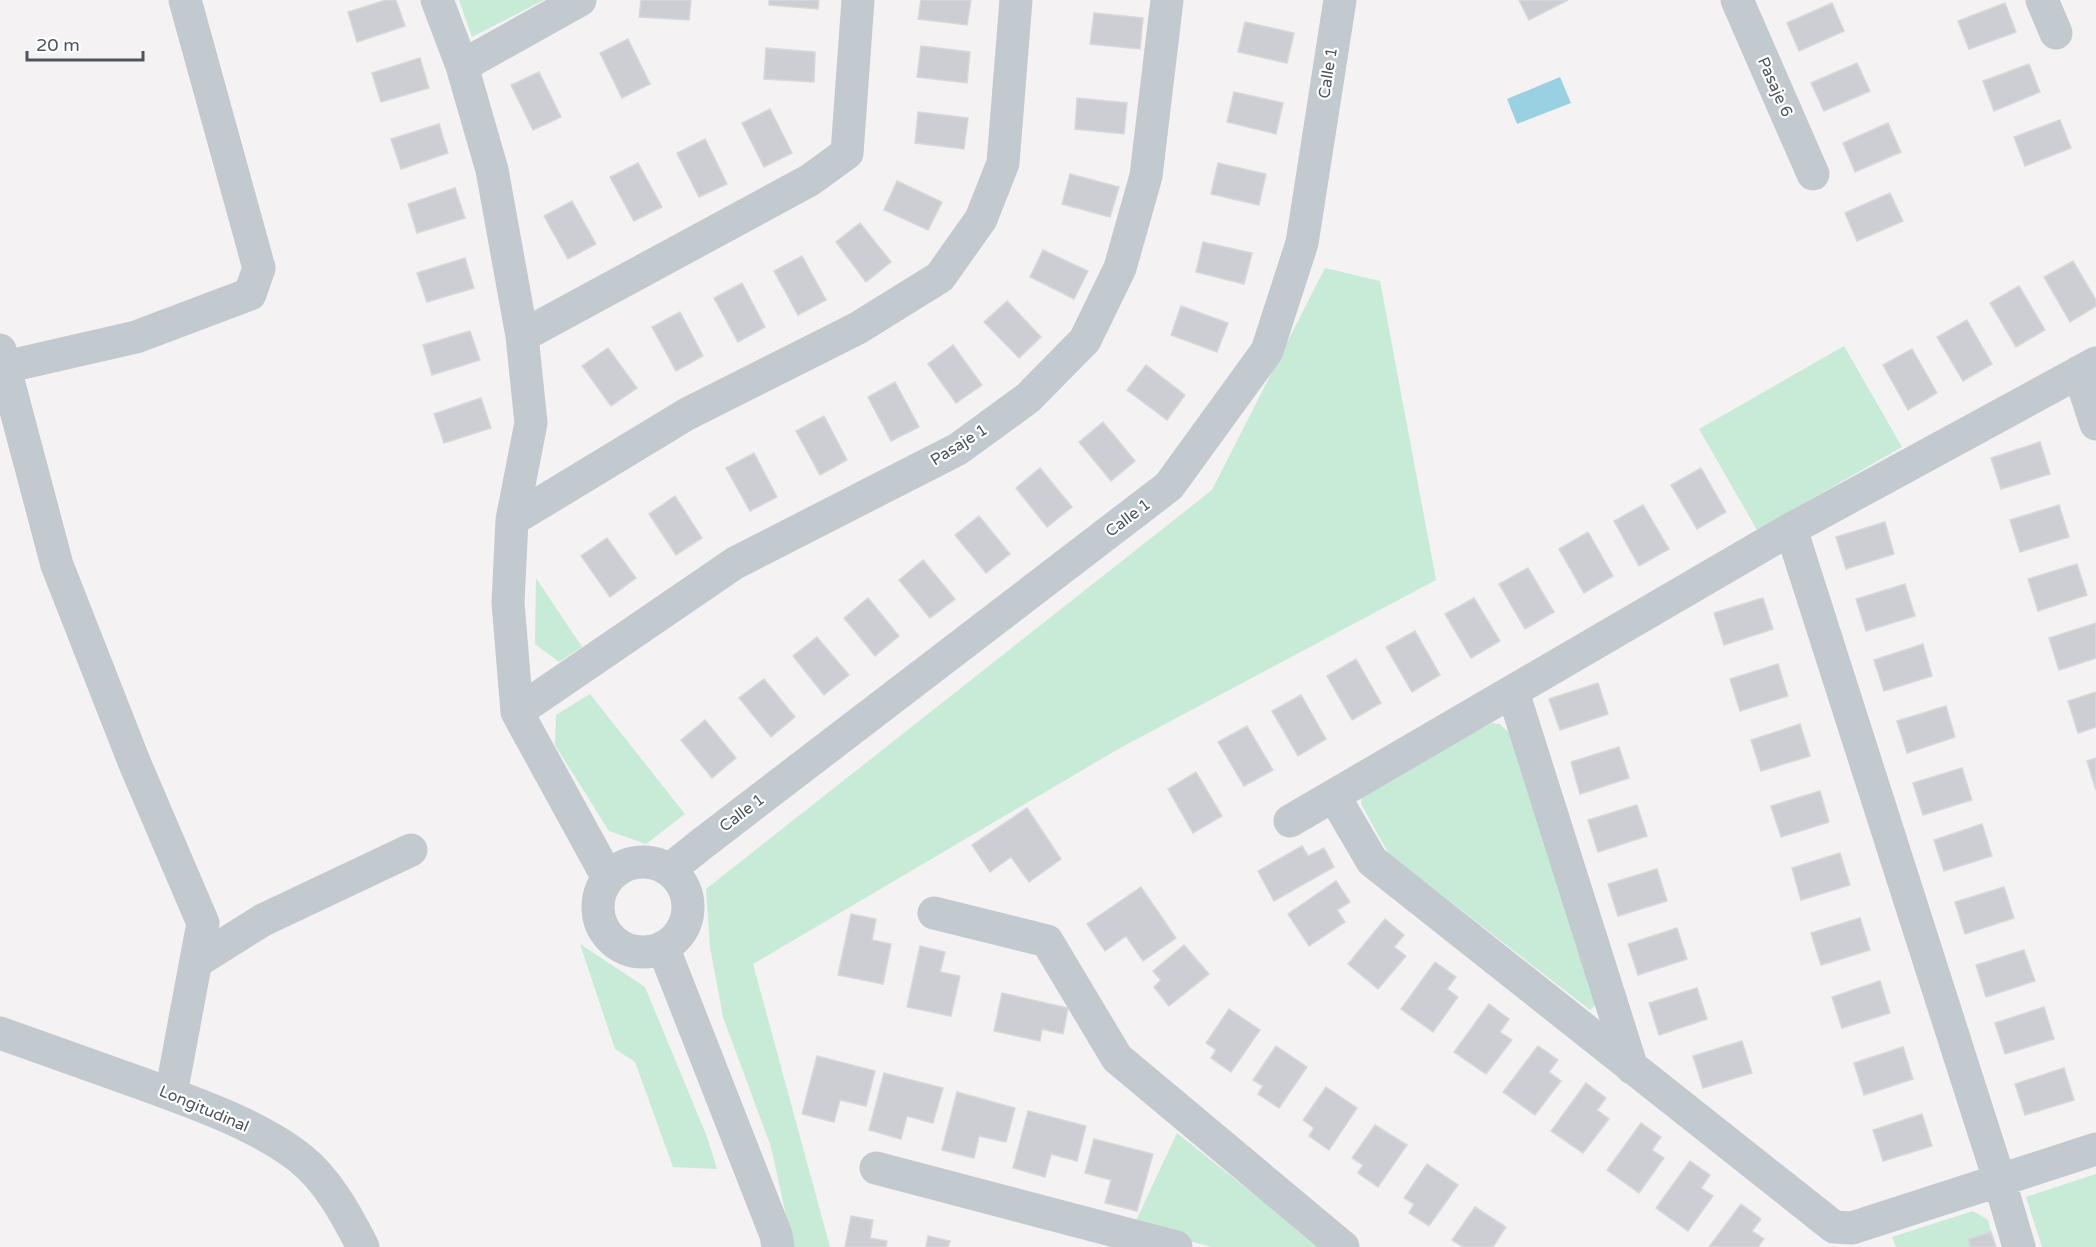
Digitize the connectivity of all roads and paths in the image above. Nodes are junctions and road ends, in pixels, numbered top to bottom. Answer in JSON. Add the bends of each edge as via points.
{"nodes":[{"id":1,"x":185,"y":0,"type":"edge"},
{"id":2,"x":437,"y":0,"type":"edge"},
{"id":3,"x":580,"y":0,"type":"edge"},
{"id":4,"x":858,"y":0,"type":"edge"},
{"id":5,"x":1016,"y":0,"type":"edge"},
{"id":6,"x":1167,"y":0,"type":"edge"},
{"id":7,"x":1340,"y":0,"type":"edge"},
{"id":8,"x":1737,"y":0,"type":"edge"},
{"id":9,"x":2042,"y":0,"type":"edge"},
{"id":10,"x":2056,"y":33,"type":"dead end"},
{"id":11,"x":462,"y":66,"type":"junction"},
{"id":12,"x":1813,"y":174,"type":"dead end"},
{"id":13,"x":522,"y":336,"type":"junction"},
{"id":14,"x":2,"y":359,"type":"edge"},
{"id":15,"x":2087,"y":367,"type":"edge"},
{"id":16,"x":2096,"y":424,"type":"edge"},
{"id":17,"x":512,"y":520,"type":"junction"},
{"id":18,"x":1791,"y":529,"type":"junction"},
{"id":19,"x":1513,"y":692,"type":"junction"},
{"id":20,"x":517,"y":712,"type":"junction"},
{"id":21,"x":1334,"y":796,"type":"junction"},
{"id":22,"x":1290,"y":821,"type":"dead end"},
{"id":23,"x":411,"y":850,"type":"dead end"},
{"id":24,"x":669,"y":870,"type":"junction"},
{"id":25,"x":608,"y":878,"type":"junction"},
{"id":26,"x":934,"y":913,"type":"dead end"},
{"id":27,"x":663,"y":947,"type":"junction"},
{"id":28,"x":196,"y":962,"type":"junction"},
{"id":29,"x":0,"y":1033,"type":"edge"},
{"id":30,"x":1632,"y":1068,"type":"junction"},
{"id":31,"x":171,"y":1094,"type":"junction"},
{"id":32,"x":2096,"y":1149,"type":"edge"},
{"id":33,"x":876,"y":1168,"type":"dead end"},
{"id":34,"x":1999,"y":1179,"type":"junction"},
{"id":35,"x":363,"y":1247,"type":"edge"},
{"id":36,"x":778,"y":1247,"type":"edge"},
{"id":37,"x":1176,"y":1247,"type":"edge"},
{"id":38,"x":1343,"y":1247,"type":"edge"},
{"id":39,"x":2019,"y":1247,"type":"edge"}],
"edges":[{"from":1,"to":14,"type":"street","via":[[259,268],[250,294],[136,337]]},
{"from":2,"to":11,"type":"street"},
{"from":3,"to":11,"type":"street"},
{"from":4,"to":13,"type":"street","via":[[847,153],[810,180]]},
{"from":5,"to":17,"type":"street","via":[[1004,163],[981,219],[940,277],[858,328],[687,414]]},
{"from":6,"to":20,"type":"street","name":"Pasaje 1","via":[[1146,176],[1120,268],[1085,340],[1028,398],[958,449],[735,563]]},
{"from":7,"to":24,"type":"street","name":"Calle 1","via":[[1302,243],[1267,351],[1169,486]]},
{"from":8,"to":12,"type":"street","name":"Pasaje 6"},
{"from":9,"to":10,"type":"street"},
{"from":11,"to":13,"type":"street","via":[[492,170]]},
{"from":13,"to":17,"type":"street","via":[[531,423]]},
{"from":14,"to":28,"type":"street","via":[[57,565],[203,923]]},
{"from":15,"to":16,"type":"street"},
{"from":15,"to":18,"type":"street"},
{"from":17,"to":20,"type":"street","via":[[508,603]]},
{"from":18,"to":19,"type":"street"},
{"from":18,"to":34,"type":"street"},
{"from":19,"to":21,"type":"street"},
{"from":19,"to":30,"type":"street"},
{"from":20,"to":25,"type":"street"},
{"from":21,"to":22,"type":"street"},
{"from":21,"to":30,"type":"street","via":[[1372,861]]},
{"from":23,"to":28,"type":"street","via":[[263,920]]},
{"from":24,"to":25,"type":"street","via":[[637,862]]},
{"from":24,"to":27,"type":"street","via":[[684,888],[688,910],[680,932]]},
{"from":25,"to":27,"type":"street","via":[[600,894],[598,911],[603,927],[614,941],[629,950],[646,952]]},
{"from":26,"to":38,"type":"street","via":[[1047,941],[1117,1059]]},
{"from":27,"to":36,"type":"street"},
{"from":28,"to":31,"type":"street"},
{"from":29,"to":31,"type":"street","name":"Longitudinal"},
{"from":30,"to":34,"type":"street","via":[[1834,1227],[1852,1228]]},
{"from":31,"to":35,"type":"street","name":"Longitudinal","via":[[240,1123],[299,1157],[330,1192]]},
{"from":32,"to":34,"type":"street"},
{"from":33,"to":37,"type":"street"},
{"from":34,"to":39,"type":"street"}]}
